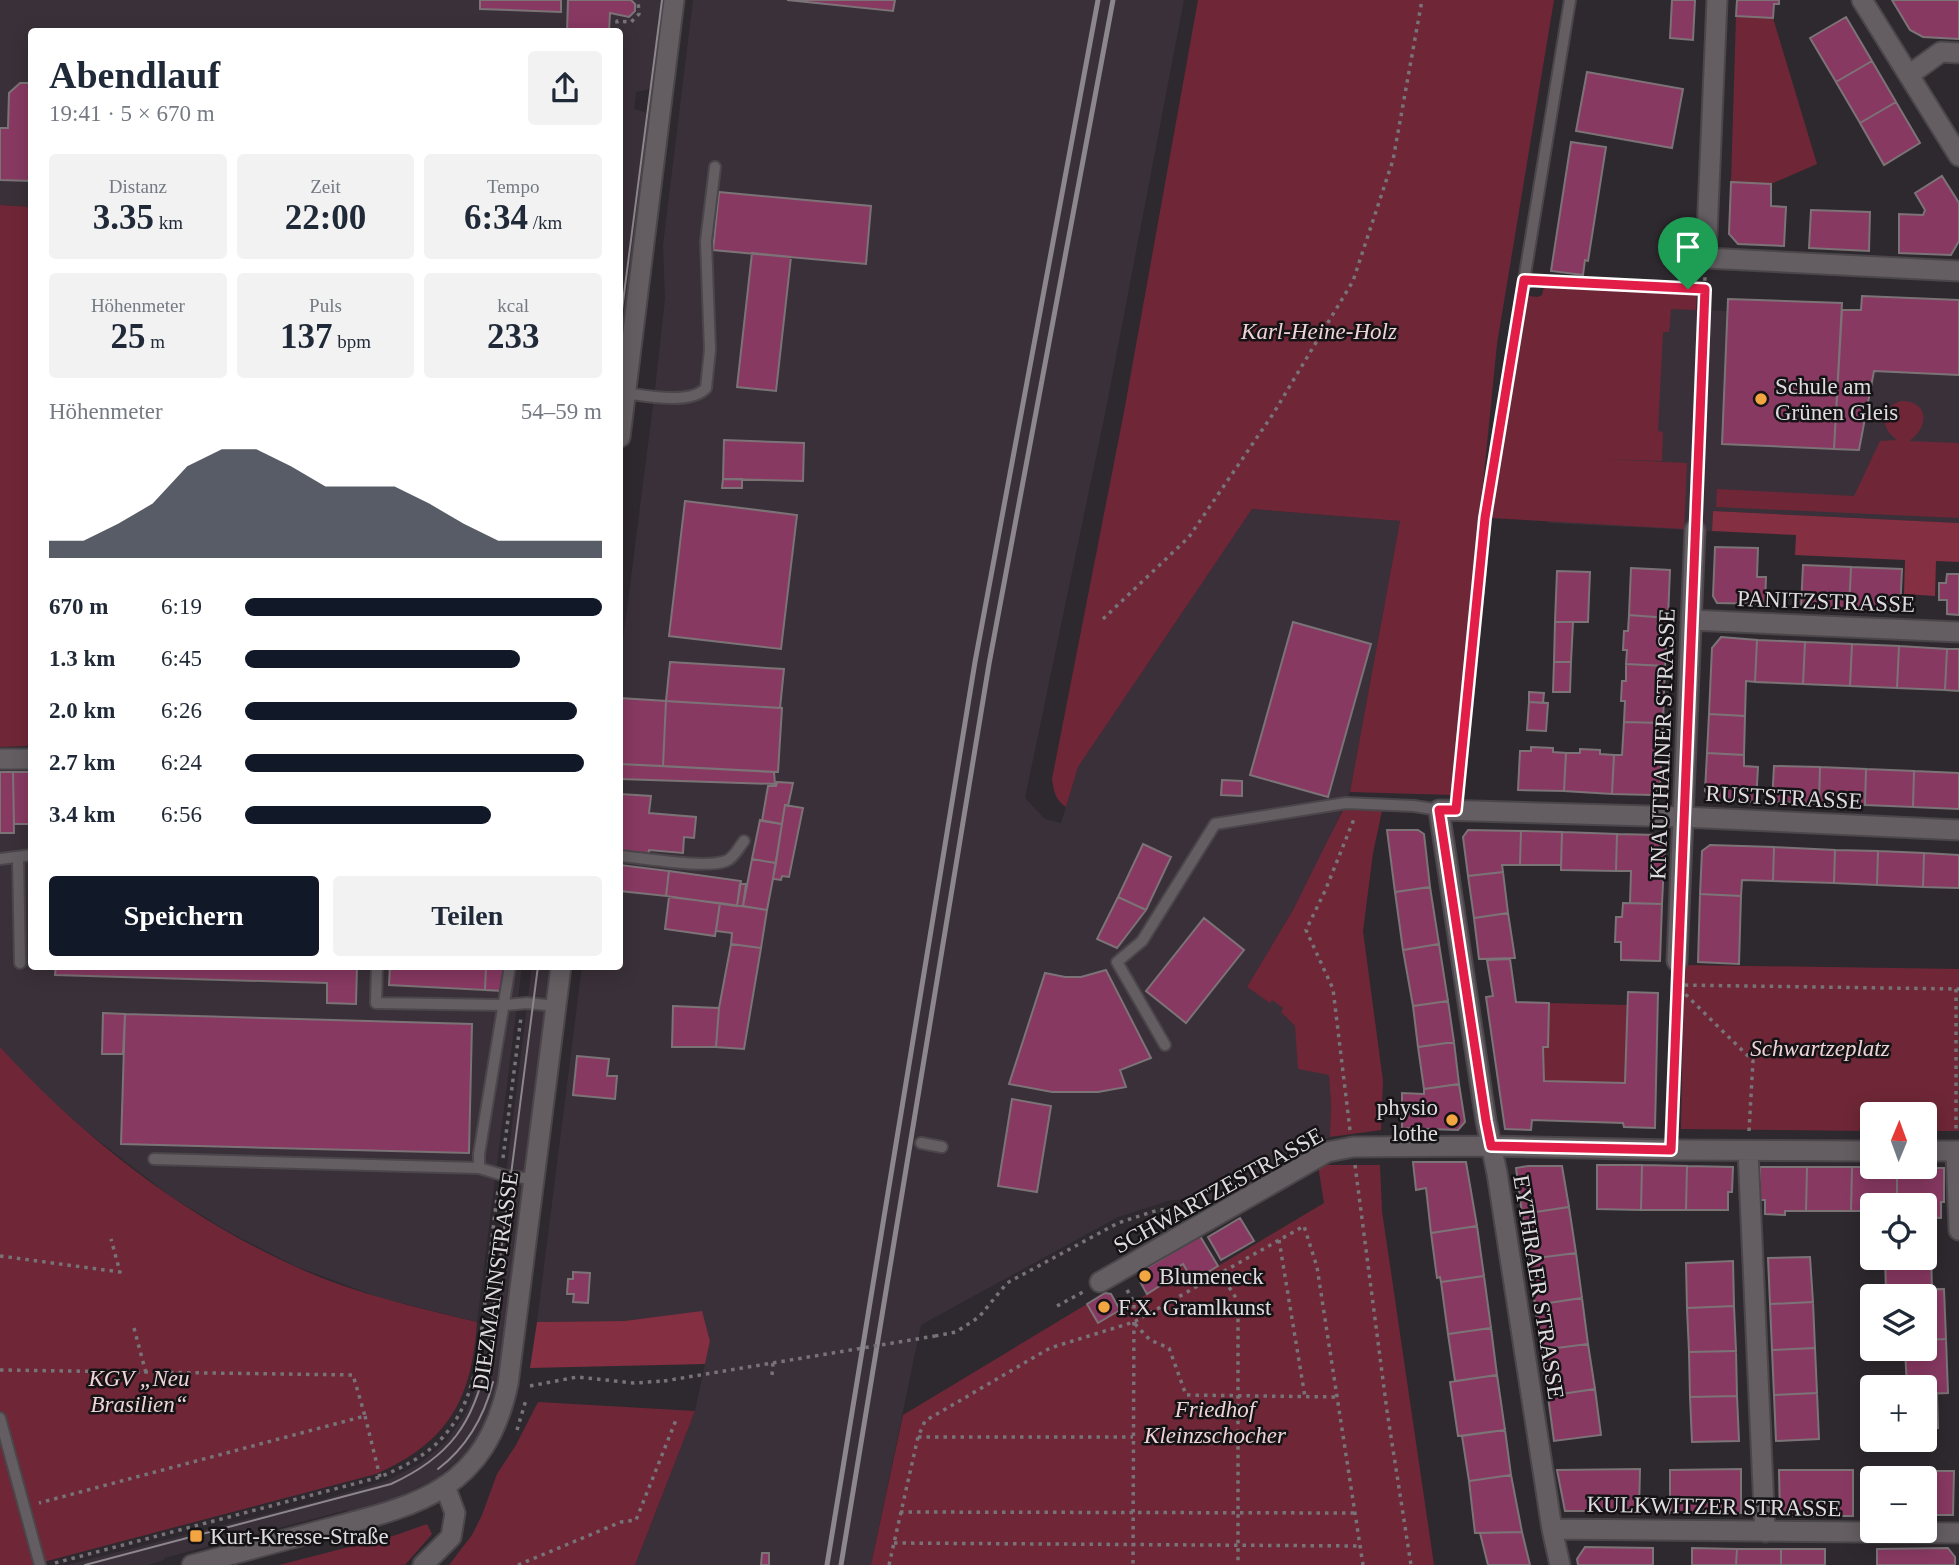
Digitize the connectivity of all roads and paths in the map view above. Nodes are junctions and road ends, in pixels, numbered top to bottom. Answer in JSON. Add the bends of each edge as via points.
{"nodes":[{"id":1,"x":638,"y":0,"type":"edge"},
{"id":2,"x":674,"y":0,"type":"edge"},
{"id":3,"x":1422,"y":0,"type":"edge"},
{"id":4,"x":1570,"y":0,"type":"edge"},
{"id":5,"x":1717,"y":0,"type":"edge"},
{"id":6,"x":1863,"y":0,"type":"edge"},
{"id":7,"x":617,"y":28,"type":"edge"},
{"id":8,"x":1959,"y":53,"type":"edge"},
{"id":9,"x":1909,"y":75,"type":"junction"},
{"id":10,"x":1959,"y":156,"type":"edge"},
{"id":11,"x":715,"y":167,"type":"dead end"},
{"id":12,"x":1959,"y":271,"type":"edge"},
{"id":13,"x":1524,"y":280,"type":"junction"},
{"id":14,"x":625,"y":393,"type":"junction"},
{"id":15,"x":623,"y":411,"type":"edge"},
{"id":16,"x":1695,"y":530,"type":"joint"},
{"id":17,"x":1103,"y":618,"type":"dead end"},
{"id":18,"x":1691,"y":620,"type":"junction"},
{"id":19,"x":1959,"y":632,"type":"edge"},
{"id":20,"x":0,"y":759,"type":"edge"},
{"id":21,"x":28,"y":759,"type":"edge"},
{"id":22,"x":1359,"y":804,"type":"junction"},
{"id":23,"x":1448,"y":810,"type":"junction"},
{"id":24,"x":1683,"y":817,"type":"junction"},
{"id":25,"x":1959,"y":830,"type":"edge"},
{"id":26,"x":744,"y":841,"type":"dead end"},
{"id":27,"x":28,"y":856,"type":"edge"},
{"id":28,"x":623,"y":856,"type":"edge"},
{"id":29,"x":18,"y":857,"type":"junction"},
{"id":30,"x":0,"y":859,"type":"edge"},
{"id":31,"x":1677,"y":961,"type":"joint"},
{"id":32,"x":20,"y":962,"type":"dead end"},
{"id":33,"x":377,"y":970,"type":"edge"},
{"id":34,"x":509,"y":970,"type":"edge"},
{"id":35,"x":560,"y":970,"type":"edge"},
{"id":36,"x":1676,"y":985,"type":"junction"},
{"id":37,"x":1957,"y":989,"type":"edge"},
{"id":38,"x":522,"y":1004,"type":"junction"},
{"id":39,"x":504,"y":1005,"type":"junction"},
{"id":40,"x":556,"y":1006,"type":"junction"},
{"id":41,"x":1165,"y":1045,"type":"dead end"},
{"id":42,"x":1352,"y":1139,"type":"dead end"},
{"id":43,"x":921,"y":1143,"type":"dead end"},
{"id":44,"x":1491,"y":1146,"type":"junction"},
{"id":45,"x":942,"y":1147,"type":"dead end"},
{"id":46,"x":1671,"y":1150,"type":"junction"},
{"id":47,"x":1748,"y":1150,"type":"junction"},
{"id":48,"x":1860,"y":1151,"type":"edge"},
{"id":49,"x":1937,"y":1151,"type":"edge"},
{"id":50,"x":1957,"y":1151,"type":"edge"},
{"id":51,"x":155,"y":1159,"type":"dead end"},
{"id":52,"x":1355,"y":1165,"type":"dead end"},
{"id":53,"x":479,"y":1168,"type":"junction"},
{"id":54,"x":501,"y":1174,"type":"junction"},
{"id":55,"x":534,"y":1179,"type":"junction"},
{"id":56,"x":1199,"y":1207,"type":"dead end"},
{"id":57,"x":1959,"y":1230,"type":"edge"},
{"id":58,"x":111,"y":1239,"type":"dead end"},
{"id":59,"x":1279,"y":1240,"type":"junction"},
{"id":60,"x":0,"y":1256,"type":"edge"},
{"id":61,"x":1220,"y":1273,"type":"junction"},
{"id":62,"x":1109,"y":1278,"type":"junction"},
{"id":63,"x":1057,"y":1306,"type":"dead end"},
{"id":64,"x":1134,"y":1322,"type":"junction"},
{"id":65,"x":134,"y":1328,"type":"dead end"},
{"id":66,"x":773,"y":1363,"type":"junction"},
{"id":67,"x":0,"y":1370,"type":"edge"},
{"id":68,"x":146,"y":1373,"type":"junction"},
{"id":69,"x":772,"y":1376,"type":"dead end"},
{"id":70,"x":530,"y":1386,"type":"dead end"},
{"id":71,"x":1238,"y":1396,"type":"junction"},
{"id":72,"x":1305,"y":1397,"type":"junction"},
{"id":73,"x":1337,"y":1397,"type":"junction"},
{"id":74,"x":365,"y":1416,"type":"junction"},
{"id":75,"x":0,"y":1418,"type":"edge"},
{"id":76,"x":676,"y":1420,"type":"dead end"},
{"id":77,"x":918,"y":1437,"type":"junction"},
{"id":78,"x":1133,"y":1437,"type":"junction"},
{"id":79,"x":380,"y":1477,"type":"junction"},
{"id":80,"x":445,"y":1486,"type":"junction"},
{"id":81,"x":24,"y":1507,"type":"junction"},
{"id":82,"x":1133,"y":1511,"type":"junction"},
{"id":83,"x":1238,"y":1511,"type":"junction"},
{"id":84,"x":900,"y":1512,"type":"junction"},
{"id":85,"x":1355,"y":1513,"type":"junction"},
{"id":86,"x":1552,"y":1529,"type":"junction"},
{"id":87,"x":1765,"y":1532,"type":"junction"},
{"id":88,"x":1959,"y":1533,"type":"edge"},
{"id":89,"x":894,"y":1543,"type":"junction"},
{"id":90,"x":1133,"y":1545,"type":"junction"},
{"id":91,"x":1239,"y":1546,"type":"junction"},
{"id":92,"x":1360,"y":1546,"type":"junction"},
{"id":93,"x":40,"y":1565,"type":"edge"},
{"id":94,"x":50,"y":1565,"type":"edge"},
{"id":95,"x":192,"y":1565,"type":"edge"},
{"id":96,"x":423,"y":1565,"type":"edge"},
{"id":97,"x":518,"y":1565,"type":"edge"},
{"id":98,"x":889,"y":1565,"type":"edge"},
{"id":99,"x":1132,"y":1565,"type":"edge"},
{"id":100,"x":1238,"y":1565,"type":"edge"},
{"id":101,"x":1363,"y":1565,"type":"edge"},
{"id":102,"x":1411,"y":1565,"type":"edge"},
{"id":103,"x":1560,"y":1565,"type":"edge"}],
"edges":[{"from":1,"to":7,"type":"path","via":[[639,14],[631,22],[617,21]]},
{"from":2,"to":14,"type":"street"},
{"from":3,"to":17,"type":"path","via":[[1392,160],[1353,281],[1273,414],[1189,537]]},
{"from":4,"to":13,"type":"lane"},
{"from":5,"to":12,"type":"street","via":[[1706,258]]},
{"from":6,"to":9,"type":"street"},
{"from":8,"to":9,"type":"street","via":[[1941,52]]},
{"from":9,"to":10,"type":"street"},
{"from":11,"to":14,"type":"lane","via":[[706,241],[710,351],[706,388],[695,396],[654,398]]},
{"from":13,"to":16,"type":"path","via":[[1705,289]]},
{"from":13,"to":23,"type":"lane","via":[[1485,518]]},
{"from":14,"to":15,"type":"street"},
{"from":16,"to":18,"type":"street","name":"KNAUTHAINER STRASSE"},
{"from":18,"to":19,"type":"street","name":"PANITZSTRASSE"},
{"from":18,"to":24,"type":"street","name":"KNAUTHAINER STRASSE"},
{"from":20,"to":21,"type":"street"},
{"from":22,"to":23,"type":"lane"},
{"from":22,"to":41,"type":"lane","via":[[1215,824],[1142,941],[1117,962]]},
{"from":22,"to":42,"type":"path","via":[[1306,930],[1333,989]]},
{"from":23,"to":24,"type":"street","name":"RUSTSTRASSE"},
{"from":23,"to":44,"type":"street","name":"EYTHRAER STRASSE","via":[[1466,1000]]},
{"from":24,"to":25,"type":"street","name":"RUSTSTRASSE"},
{"from":24,"to":31,"type":"street","name":"KNAUTHAINER STRASSE"},
{"from":26,"to":28,"type":"lane","via":[[725,862]]},
{"from":27,"to":29,"type":"lane"},
{"from":29,"to":30,"type":"lane"},
{"from":29,"to":32,"type":"lane"},
{"from":31,"to":36,"type":"path"},
{"from":33,"to":39,"type":"lane","via":[[376,1003]]},
{"from":34,"to":39,"type":"lane"},
{"from":35,"to":40,"type":"street","name":"DIEZMANNSTRASSE"},
{"from":36,"to":37,"type":"path"},
{"from":36,"to":46,"type":"path"},
{"from":36,"to":47,"type":"path","via":[[1753,1061]]},
{"from":37,"to":50,"type":"path"},
{"from":38,"to":39,"type":"lane"},
{"from":38,"to":40,"type":"lane"},
{"from":38,"to":54,"type":"path"},
{"from":39,"to":53,"type":"lane"},
{"from":40,"to":55,"type":"street","name":"DIEZMANNSTRASSE"},
{"from":43,"to":45,"type":"lane"},
{"from":44,"to":46,"type":"street","name":"SCHWARTZESTRASSE"},
{"from":44,"to":62,"type":"street","name":"SCHWARTZESTRASSE","via":[[1353,1147],[1327,1152]]},
{"from":44,"to":86,"type":"street","name":"EYTHRAER STRASSE"},
{"from":46,"to":47,"type":"street","name":"SCHWARTZESTRASSE"},
{"from":47,"to":48,"type":"street","name":"SCHWARTZESTRASSE"},
{"from":47,"to":87,"type":"street"},
{"from":49,"to":50,"type":"street"},
{"from":50,"to":57,"type":"street"},
{"from":51,"to":53,"type":"lane"},
{"from":52,"to":102,"type":"path"},
{"from":53,"to":54,"type":"lane"},
{"from":54,"to":55,"type":"lane"},
{"from":54,"to":79,"type":"path","via":[[480,1352],[467,1397],[434,1446]]},
{"from":55,"to":80,"type":"street","name":"DIEZMANNSTRASSE","via":[[503,1406],[485,1444]]},
{"from":56,"to":66,"type":"path","bridge":true,"via":[[1158,1210],[1118,1223],[1007,1283],[979,1317],[956,1332]]},
{"from":58,"to":60,"type":"path","via":[[120,1272]]},
{"from":59,"to":61,"type":"path"},
{"from":59,"to":72,"type":"path"},
{"from":59,"to":73,"type":"path","via":[[1304,1226],[1317,1267]]},
{"from":61,"to":64,"type":"path"},
{"from":61,"to":71,"type":"path","via":[[1238,1301]]},
{"from":62,"to":63,"type":"path","name":"SCHWARTZESTRASSE"},
{"from":62,"to":64,"type":"path","via":[[1134,1302]]},
{"from":64,"to":71,"type":"path","via":[[1150,1340],[1169,1348],[1186,1395]]},
{"from":64,"to":77,"type":"path","via":[[1050,1348],[925,1421]]},
{"from":64,"to":78,"type":"path"},
{"from":65,"to":68,"type":"path"},
{"from":66,"to":69,"type":"path"},
{"from":66,"to":70,"type":"path","bridge":true,"via":[[664,1381],[577,1377]]},
{"from":67,"to":68,"type":"path"},
{"from":68,"to":74,"type":"path","via":[[353,1375]]},
{"from":71,"to":72,"type":"path"},
{"from":71,"to":83,"type":"path"},
{"from":72,"to":73,"type":"path"},
{"from":73,"to":85,"type":"path"},
{"from":74,"to":79,"type":"path"},
{"from":74,"to":81,"type":"path"},
{"from":75,"to":81,"type":"lane"},
{"from":76,"to":97,"type":"path","via":[[636,1520]]},
{"from":77,"to":78,"type":"path"},
{"from":77,"to":84,"type":"path"},
{"from":78,"to":82,"type":"path"},
{"from":79,"to":94,"type":"path"},
{"from":80,"to":95,"type":"street","name":"DIEZMANNSTRASSE","via":[[419,1502],[384,1514]]},
{"from":80,"to":96,"type":"street","via":[[455,1513],[451,1537]]},
{"from":81,"to":93,"type":"lane"},
{"from":82,"to":83,"type":"path"},
{"from":82,"to":84,"type":"path"},
{"from":82,"to":90,"type":"path"},
{"from":83,"to":85,"type":"path"},
{"from":83,"to":91,"type":"path"},
{"from":84,"to":89,"type":"path"},
{"from":85,"to":92,"type":"path"},
{"from":86,"to":87,"type":"street","name":"KULKWITZER STRASSE"},
{"from":86,"to":103,"type":"street","name":"EYTHRAER STRASSE"},
{"from":87,"to":88,"type":"street","name":"KULKWITZER STRASSE"},
{"from":89,"to":90,"type":"path"},
{"from":89,"to":98,"type":"path"},
{"from":90,"to":91,"type":"path"},
{"from":90,"to":99,"type":"path"},
{"from":91,"to":92,"type":"path"},
{"from":91,"to":100,"type":"path"},
{"from":92,"to":101,"type":"path"}]}
